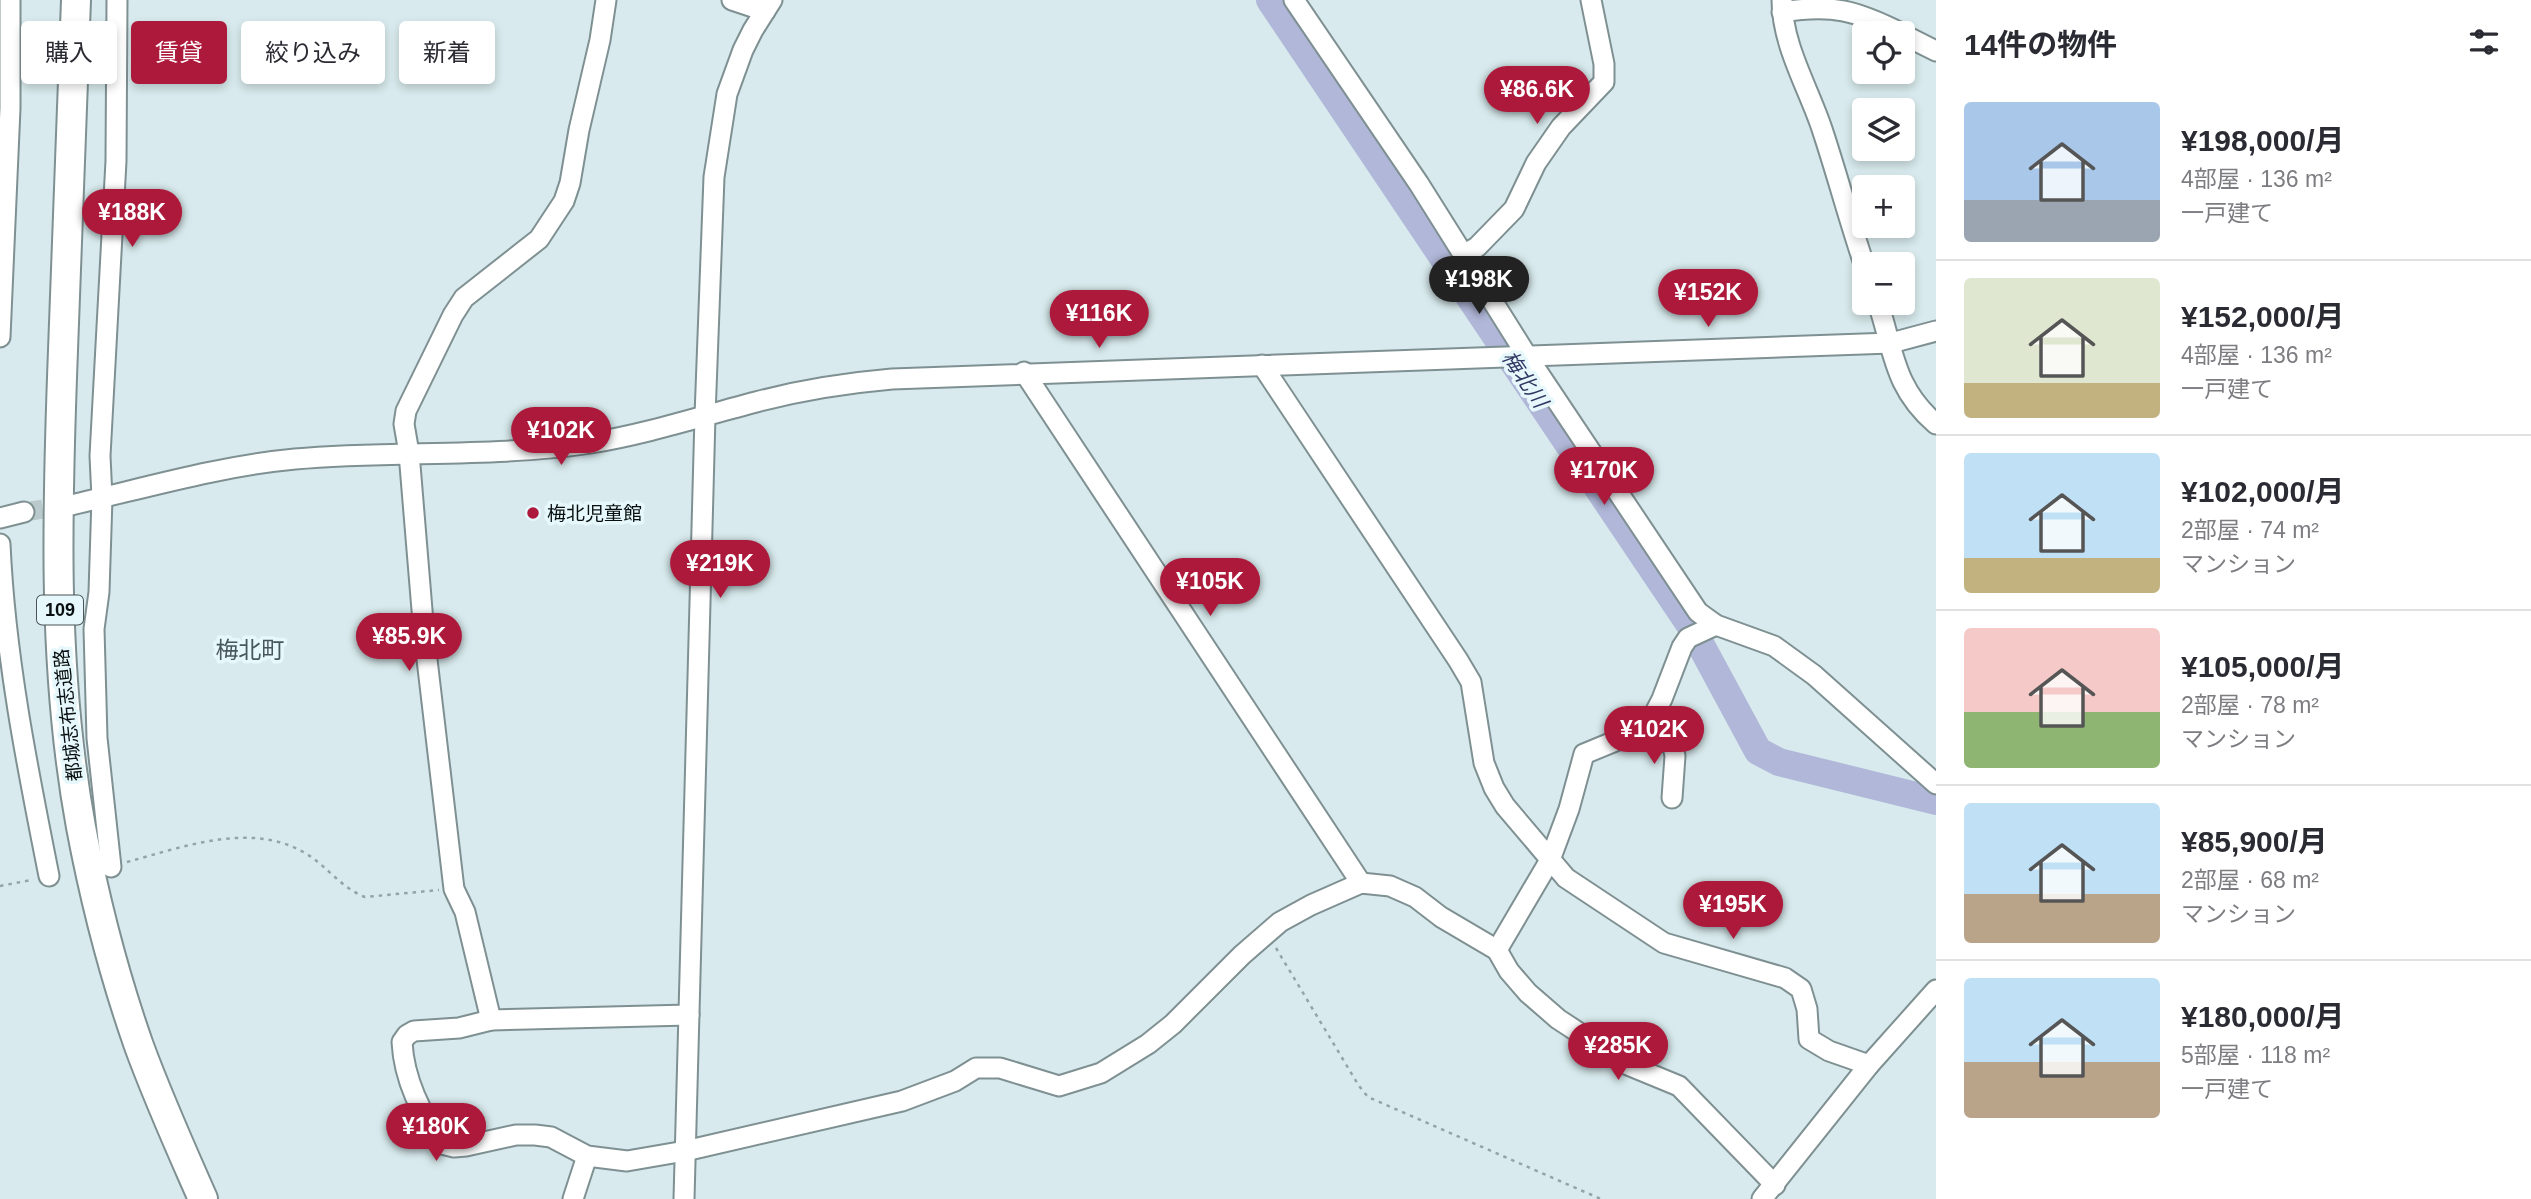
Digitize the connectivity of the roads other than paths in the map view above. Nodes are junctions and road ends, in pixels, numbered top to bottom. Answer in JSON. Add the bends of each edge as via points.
{"nodes":[{"id":1,"x":10,"y":0,"type":"edge"},
{"id":2,"x":62,"y":0,"type":"edge"},
{"id":3,"x":76,"y":0,"type":"edge"},
{"id":4,"x":117,"y":0,"type":"edge"},
{"id":5,"x":606,"y":0,"type":"edge"},
{"id":6,"x":733,"y":0,"type":"edge"},
{"id":7,"x":1294,"y":0,"type":"edge"},
{"id":8,"x":1591,"y":0,"type":"edge"},
{"id":9,"x":769,"y":6,"type":"edge"},
{"id":10,"x":1782,"y":6,"type":"edge"},
{"id":11,"x":1874,"y":21,"type":"edge"},
{"id":12,"x":1915,"y":41,"type":"edge"},
{"id":13,"x":1936,"y":51,"type":"edge"},
{"id":14,"x":1860,"y":252,"type":"edge"},
{"id":15,"x":1465,"y":254,"type":"junction"},
{"id":16,"x":1882,"y":315,"type":"edge"},
{"id":17,"x":1936,"y":331,"type":"edge"},
{"id":18,"x":0,"y":337,"type":"edge"},
{"id":19,"x":1891,"y":343,"type":"junction"},
{"id":20,"x":1527,"y":356,"type":"junction"},
{"id":21,"x":1262,"y":365,"type":"junction"},
{"id":22,"x":1024,"y":372,"type":"junction"},
{"id":23,"x":705,"y":416,"type":"junction"},
{"id":24,"x":1936,"y":424,"type":"edge"},
{"id":25,"x":409,"y":453,"type":"junction"},
{"id":26,"x":102,"y":498,"type":"junction"},
{"id":27,"x":71,"y":505,"type":"tunnel mouth"},
{"id":28,"x":24,"y":512,"type":"tunnel mouth"},
{"id":29,"x":0,"y":519,"type":"edge"},
{"id":30,"x":0,"y":544,"type":"edge"},
{"id":31,"x":1711,"y":627,"type":"junction"},
{"id":32,"x":1644,"y":729,"type":"junction"},
{"id":33,"x":1936,"y":784,"type":"edge"},
{"id":34,"x":1672,"y":798,"type":"dead end"},
{"id":35,"x":1550,"y":860,"type":"junction"},
{"id":36,"x":111,"y":867,"type":"road end"},
{"id":37,"x":49,"y":876,"type":"road end"},
{"id":38,"x":1361,"y":883,"type":"junction"},
{"id":39,"x":1497,"y":950,"type":"junction"},
{"id":40,"x":1936,"y":990,"type":"edge"},
{"id":41,"x":689,"y":1015,"type":"junction"},
{"id":42,"x":491,"y":1020,"type":"junction"},
{"id":43,"x":1869,"y":1065,"type":"junction"},
{"id":44,"x":685,"y":1151,"type":"junction"},
{"id":45,"x":587,"y":1156,"type":"junction"},
{"id":46,"x":1769,"y":1192,"type":"edge"},
{"id":47,"x":187,"y":1199,"type":"edge"},
{"id":48,"x":203,"y":1199,"type":"edge"},
{"id":49,"x":573,"y":1199,"type":"edge"},
{"id":50,"x":684,"y":1199,"type":"edge"}],
"edges":[{"from":1,"to":18,"type":"street"},
{"from":2,"to":47,"type":"highway","name":"都城志布志道路","number":"109","via":[[44,495],[54,752],[76,877],[102,977],[132,1068]]},
{"from":3,"to":48,"type":"highway","name":"都城志布志道路","number":"109","via":[[58,484],[61,656],[70,751],[96,900],[116,970],[139,1046]]},
{"from":4,"to":26,"type":"street","via":[[116,161],[100,456]]},
{"from":5,"to":25,"type":"street","via":[[564,201],[539,239],[464,298],[453,315],[406,411]]},
{"from":6,"to":9,"type":"street"},
{"from":7,"to":15,"type":"street"},
{"from":8,"to":15,"type":"street","via":[[1604,82],[1561,127],[1536,163],[1514,209]]},
{"from":9,"to":23,"type":"street","via":[[739,61],[720,133],[714,177]]},
{"from":10,"to":11,"type":"street","via":[[1834,8]]},
{"from":10,"to":14,"type":"street","via":[[1784,29],[1822,129]]},
{"from":12,"to":13,"type":"street"},
{"from":15,"to":20,"type":"street"},
{"from":16,"to":19,"type":"street"},
{"from":17,"to":19,"type":"street"},
{"from":19,"to":20,"type":"street"},
{"from":19,"to":24,"type":"street","via":[[1895,366],[1911,398]]},
{"from":20,"to":21,"type":"street"},
{"from":20,"to":31,"type":"street"},
{"from":21,"to":22,"type":"street"},
{"from":21,"to":35,"type":"street","via":[[1471,682],[1484,763],[1494,788]]},
{"from":22,"to":23,"type":"street","via":[[844,383]]},
{"from":22,"to":38,"type":"street"},
{"from":23,"to":25,"type":"street","via":[[548,448]]},
{"from":23,"to":41,"type":"street"},
{"from":25,"to":26,"type":"street","via":[[292,459]]},
{"from":25,"to":42,"type":"street","via":[[454,889],[466,912]]},
{"from":26,"to":27,"type":"street"},
{"from":26,"to":36,"type":"street","via":[[93,629],[97,738]]},
{"from":28,"to":29,"type":"street"},
{"from":30,"to":37,"type":"street","via":[[19,725]]},
{"from":31,"to":32,"type":"street","via":[[1688,638],[1682,647],[1662,699]]},
{"from":31,"to":33,"type":"street","via":[[1774,646],[1814,675]]},
{"from":32,"to":34,"type":"street","via":[[1673,746]]},
{"from":32,"to":35,"type":"street","via":[[1584,754]]},
{"from":35,"to":39,"type":"street"},
{"from":35,"to":43,"type":"street","via":[[1566,878],[1664,943],[1785,978],[1801,989],[1810,1039]]},
{"from":38,"to":39,"type":"street","via":[[1390,886],[1415,897]]},
{"from":38,"to":44,"type":"street","via":[[1280,922],[1173,1024],[1101,1073],[1059,1086],[1000,1068],[976,1068],[902,1101]]},
{"from":39,"to":46,"type":"street","via":[[1528,993],[1558,1019],[1628,1065],[1679,1086]]},
{"from":40,"to":43,"type":"street"},
{"from":41,"to":42,"type":"street"},
{"from":41,"to":44,"type":"street"},
{"from":42,"to":45,"type":"street","via":[[414,1031],[402,1042],[408,1080],[442,1144],[466,1146],[535,1135],[551,1137]]},
{"from":43,"to":46,"type":"street"},
{"from":44,"to":45,"type":"street","via":[[627,1161]]},
{"from":44,"to":50,"type":"street"},
{"from":45,"to":49,"type":"street"}]}
